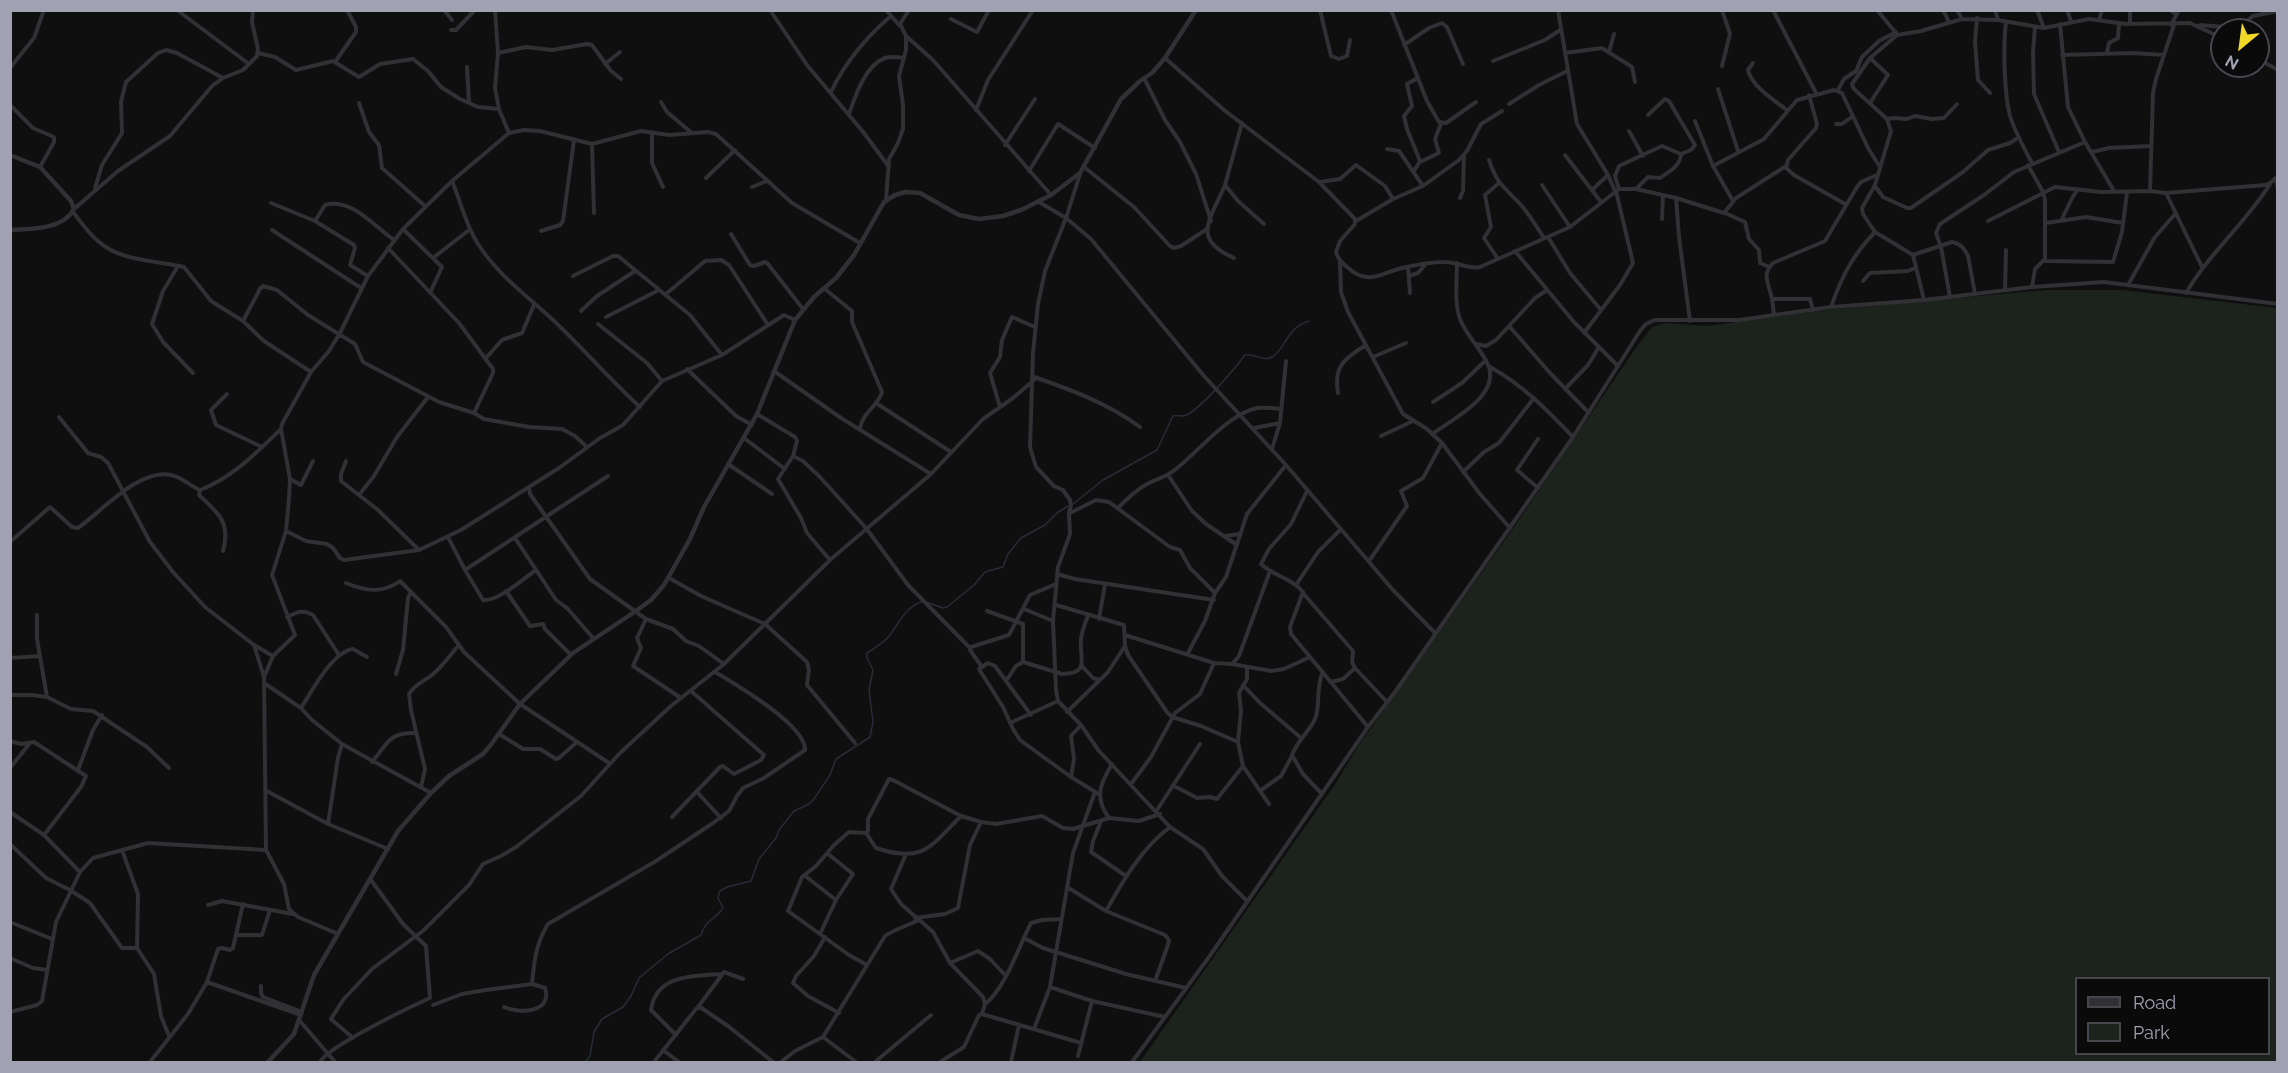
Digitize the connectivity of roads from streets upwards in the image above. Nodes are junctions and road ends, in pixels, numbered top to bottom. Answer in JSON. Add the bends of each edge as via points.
{"nodes":[{"id":1,"x":44,"y":10,"type":"edge"},
{"id":2,"x":177,"y":10,"type":"edge"},
{"id":3,"x":253,"y":10,"type":"edge"},
{"id":4,"x":347,"y":10,"type":"edge"},
{"id":5,"x":444,"y":10,"type":"edge"},
{"id":6,"x":475,"y":10,"type":"edge"},
{"id":7,"x":495,"y":10,"type":"edge"},
{"id":8,"x":770,"y":10,"type":"edge"},
{"id":9,"x":886,"y":10,"type":"edge"},
{"id":10,"x":909,"y":10,"type":"edge"},
{"id":11,"x":989,"y":10,"type":"edge"},
{"id":12,"x":1033,"y":10,"type":"edge"},
{"id":13,"x":1196,"y":10,"type":"edge"},
{"id":14,"x":1320,"y":10,"type":"edge"},
{"id":15,"x":1356,"y":10,"type":"edge"},
{"id":16,"x":1362,"y":10,"type":"edge"},
{"id":17,"x":1391,"y":10,"type":"edge"},
{"id":18,"x":1558,"y":10,"type":"edge"},
{"id":19,"x":1722,"y":10,"type":"edge"},
{"id":20,"x":1773,"y":10,"type":"edge"},
{"id":21,"x":1877,"y":10,"type":"edge"},
{"id":22,"x":1942,"y":10,"type":"edge"},
{"id":23,"x":1958,"y":10,"type":"edge"},
{"id":24,"x":1995,"y":10,"type":"edge"},
{"id":25,"x":2037,"y":10,"type":"edge"},
{"id":26,"x":2067,"y":10,"type":"edge"},
{"id":27,"x":2102,"y":10,"type":"edge"},
{"id":28,"x":2130,"y":10,"type":"edge"},
{"id":29,"x":2171,"y":10,"type":"edge"},
{"id":30,"x":2277,"y":11,"type":"edge"},
{"id":31,"x":2177,"y":13,"type":"edge"},
{"id":32,"x":891,"y":16,"type":"junction"},
{"id":33,"x":1977,"y":18,"type":"junction"},
{"id":34,"x":951,"y":19,"type":"dead end"},
{"id":35,"x":1962,"y":19,"type":"junction"},
{"id":36,"x":452,"y":20,"type":"dead end"},
{"id":37,"x":1998,"y":20,"type":"junction"},
{"id":38,"x":2099,"y":20,"type":"junction"},
{"id":39,"x":2071,"y":21,"type":"junction"},
{"id":40,"x":1949,"y":22,"type":"junction"},
{"id":41,"x":2006,"y":22,"type":"junction"},
{"id":42,"x":2120,"y":23,"type":"junction"},
{"id":43,"x":2060,"y":24,"type":"junction"},
{"id":44,"x":2130,"y":24,"type":"junction"},
{"id":45,"x":2173,"y":25,"type":"junction"},
{"id":46,"x":2196,"y":25,"type":"junction"},
{"id":47,"x":900,"y":27,"type":"junction"},
{"id":48,"x":2035,"y":27,"type":"junction"},
{"id":49,"x":2044,"y":28,"type":"junction"},
{"id":50,"x":451,"y":30,"type":"dead end"},
{"id":51,"x":1560,"y":30,"type":"junction"},
{"id":52,"x":2210,"y":32,"type":"edge"},
{"id":53,"x":1896,"y":33,"type":"junction"},
{"id":54,"x":1614,"y":34,"type":"dead end"},
{"id":55,"x":906,"y":36,"type":"junction"},
{"id":56,"x":1350,"y":40,"type":"dead end"},
{"id":57,"x":1404,"y":45,"type":"junction"},
{"id":58,"x":620,"y":52,"type":"dead end"},
{"id":59,"x":1609,"y":52,"type":"junction"},
{"id":60,"x":258,"y":53,"type":"junction"},
{"id":61,"x":498,"y":53,"type":"junction"},
{"id":62,"x":1565,"y":53,"type":"junction"},
{"id":63,"x":2107,"y":53,"type":"junction"},
{"id":64,"x":2062,"y":55,"type":"junction"},
{"id":65,"x":2164,"y":55,"type":"junction"},
{"id":66,"x":904,"y":58,"type":"junction"},
{"id":67,"x":1165,"y":58,"type":"junction"},
{"id":68,"x":1870,"y":58,"type":"junction"},
{"id":69,"x":335,"y":62,"type":"junction"},
{"id":70,"x":1493,"y":62,"type":"dead end"},
{"id":71,"x":1753,"y":63,"type":"dead end"},
{"id":72,"x":249,"y":64,"type":"junction"},
{"id":73,"x":605,"y":64,"type":"junction"},
{"id":74,"x":1463,"y":64,"type":"dead end"},
{"id":75,"x":1722,"y":66,"type":"dead end"},
{"id":76,"x":467,"y":67,"type":"dead end"},
{"id":77,"x":10,"y":68,"type":"edge"},
{"id":78,"x":1567,"y":71,"type":"junction"},
{"id":79,"x":223,"y":78,"type":"junction"},
{"id":80,"x":1143,"y":78,"type":"junction"},
{"id":81,"x":1418,"y":78,"type":"junction"},
{"id":82,"x":621,"y":79,"type":"dead end"},
{"id":83,"x":1635,"y":82,"type":"dead end"},
{"id":84,"x":1718,"y":88,"type":"dead end"},
{"id":85,"x":1838,"y":90,"type":"junction"},
{"id":86,"x":831,"y":93,"type":"junction"},
{"id":87,"x":1816,"y":93,"type":"junction"},
{"id":88,"x":1990,"y":93,"type":"dead end"},
{"id":89,"x":1809,"y":95,"type":"junction"},
{"id":90,"x":1035,"y":99,"type":"dead end"},
{"id":91,"x":661,"y":102,"type":"dead end"},
{"id":92,"x":1476,"y":102,"type":"dead end"},
{"id":93,"x":359,"y":103,"type":"dead end"},
{"id":94,"x":1870,"y":103,"type":"junction"},
{"id":95,"x":469,"y":104,"type":"junction"},
{"id":96,"x":1509,"y":104,"type":"dead end"},
{"id":97,"x":1957,"y":104,"type":"dead end"},
{"id":98,"x":10,"y":105,"type":"edge"},
{"id":99,"x":499,"y":109,"type":"junction"},
{"id":100,"x":976,"y":110,"type":"junction"},
{"id":101,"x":1787,"y":110,"type":"junction"},
{"id":102,"x":1502,"y":111,"type":"dead end"},
{"id":103,"x":849,"y":115,"type":"junction"},
{"id":104,"x":1648,"y":115,"type":"dead end"},
{"id":105,"x":1853,"y":116,"type":"junction"},
{"id":106,"x":1887,"y":119,"type":"junction"},
{"id":107,"x":1695,"y":121,"type":"dead end"},
{"id":108,"x":1242,"y":123,"type":"junction"},
{"id":109,"x":1441,"y":123,"type":"junction"},
{"id":110,"x":1836,"y":124,"type":"dead end"},
{"id":111,"x":1629,"y":131,"type":"dead end"},
{"id":112,"x":652,"y":132,"type":"junction"},
{"id":113,"x":509,"y":133,"type":"junction"},
{"id":114,"x":693,"y":133,"type":"junction"},
{"id":115,"x":2019,"y":137,"type":"junction"},
{"id":116,"x":574,"y":140,"type":"junction"},
{"id":117,"x":2085,"y":142,"type":"junction"},
{"id":118,"x":592,"y":144,"type":"junction"},
{"id":119,"x":1005,"y":145,"type":"junction"},
{"id":120,"x":2151,"y":146,"type":"junction"},
{"id":121,"x":1095,"y":148,"type":"junction"},
{"id":122,"x":1387,"y":149,"type":"dead end"},
{"id":123,"x":735,"y":150,"type":"junction"},
{"id":124,"x":1738,"y":151,"type":"junction"},
{"id":125,"x":2059,"y":152,"type":"junction"},
{"id":126,"x":2092,"y":152,"type":"junction"},
{"id":127,"x":1681,"y":154,"type":"junction"},
{"id":128,"x":10,"y":155,"type":"edge"},
{"id":129,"x":1564,"y":155,"type":"dead end"},
{"id":130,"x":1464,"y":156,"type":"junction"},
{"id":131,"x":1643,"y":156,"type":"junction"},
{"id":132,"x":1489,"y":160,"type":"dead end"},
{"id":133,"x":1419,"y":162,"type":"junction"},
{"id":134,"x":2030,"y":164,"type":"junction"},
{"id":135,"x":40,"y":166,"type":"junction"},
{"id":136,"x":1713,"y":166,"type":"junction"},
{"id":137,"x":1785,"y":166,"type":"junction"},
{"id":138,"x":889,"y":167,"type":"junction"},
{"id":139,"x":1084,"y":167,"type":"junction"},
{"id":140,"x":1880,"y":168,"type":"junction"},
{"id":141,"x":1029,"y":171,"type":"junction"},
{"id":142,"x":1414,"y":171,"type":"junction"},
{"id":143,"x":1080,"y":173,"type":"junction"},
{"id":144,"x":1608,"y":175,"type":"junction"},
{"id":145,"x":1877,"y":175,"type":"junction"},
{"id":146,"x":2276,"y":177,"type":"edge"},
{"id":147,"x":706,"y":178,"type":"dead end"},
{"id":148,"x":452,"y":181,"type":"junction"},
{"id":149,"x":768,"y":181,"type":"junction"},
{"id":150,"x":1319,"y":182,"type":"junction"},
{"id":151,"x":1499,"y":183,"type":"junction"},
{"id":152,"x":2270,"y":183,"type":"junction"},
{"id":153,"x":1542,"y":184,"type":"dead end"},
{"id":154,"x":1225,"y":185,"type":"junction"},
{"id":155,"x":1875,"y":185,"type":"junction"},
{"id":156,"x":1423,"y":186,"type":"junction"},
{"id":157,"x":663,"y":187,"type":"dead end"},
{"id":158,"x":752,"y":188,"type":"dead end"},
{"id":159,"x":1636,"y":189,"type":"junction"},
{"id":160,"x":2078,"y":189,"type":"junction"},
{"id":161,"x":2277,"y":189,"type":"edge"},
{"id":162,"x":94,"y":190,"type":"junction"},
{"id":163,"x":1592,"y":190,"type":"junction"},
{"id":164,"x":1617,"y":190,"type":"junction"},
{"id":165,"x":2150,"y":191,"type":"junction"},
{"id":166,"x":2043,"y":192,"type":"junction"},
{"id":167,"x":2114,"y":192,"type":"junction"},
{"id":168,"x":2127,"y":192,"type":"junction"},
{"id":169,"x":2166,"y":193,"type":"junction"},
{"id":170,"x":1051,"y":195,"type":"junction"},
{"id":171,"x":1663,"y":195,"type":"junction"},
{"id":172,"x":1460,"y":198,"type":"dead end"},
{"id":173,"x":1676,"y":198,"type":"junction"},
{"id":174,"x":1393,"y":199,"type":"junction"},
{"id":175,"x":886,"y":200,"type":"junction"},
{"id":176,"x":1733,"y":201,"type":"junction"},
{"id":177,"x":1039,"y":202,"type":"junction"},
{"id":178,"x":1601,"y":202,"type":"junction"},
{"id":179,"x":271,"y":203,"type":"dead end"},
{"id":180,"x":1845,"y":204,"type":"junction"},
{"id":181,"x":425,"y":206,"type":"junction"},
{"id":182,"x":73,"y":211,"type":"junction"},
{"id":183,"x":594,"y":213,"type":"dead end"},
{"id":184,"x":1724,"y":213,"type":"junction"},
{"id":185,"x":2176,"y":213,"type":"junction"},
{"id":186,"x":1066,"y":218,"type":"junction"},
{"id":187,"x":1662,"y":219,"type":"dead end"},
{"id":188,"x":2062,"y":219,"type":"junction"},
{"id":189,"x":315,"y":221,"type":"junction"},
{"id":190,"x":1210,"y":221,"type":"junction"},
{"id":191,"x":1356,"y":221,"type":"junction"},
{"id":192,"x":1988,"y":221,"type":"dead end"},
{"id":193,"x":2046,"y":223,"type":"junction"},
{"id":194,"x":2123,"y":223,"type":"junction"},
{"id":195,"x":1264,"y":224,"type":"dead end"},
{"id":196,"x":1570,"y":227,"type":"junction"},
{"id":197,"x":403,"y":229,"type":"junction"},
{"id":198,"x":1207,"y":229,"type":"junction"},
{"id":199,"x":10,"y":230,"type":"edge"},
{"id":200,"x":272,"y":230,"type":"dead end"},
{"id":201,"x":469,"y":230,"type":"junction"},
{"id":202,"x":541,"y":231,"type":"dead end"},
{"id":203,"x":1875,"y":232,"type":"junction"},
{"id":204,"x":731,"y":234,"type":"dead end"},
{"id":205,"x":1546,"y":237,"type":"junction"},
{"id":206,"x":394,"y":240,"type":"junction"},
{"id":207,"x":860,"y":243,"type":"junction"},
{"id":208,"x":1941,"y":247,"type":"junction"},
{"id":209,"x":387,"y":248,"type":"junction"},
{"id":210,"x":2006,"y":250,"type":"dead end"},
{"id":211,"x":1515,"y":251,"type":"junction"},
{"id":212,"x":1913,"y":255,"type":"junction"},
{"id":213,"x":433,"y":258,"type":"junction"},
{"id":214,"x":1234,"y":258,"type":"dead end"},
{"id":215,"x":1498,"y":259,"type":"junction"},
{"id":216,"x":1340,"y":261,"type":"junction"},
{"id":217,"x":2044,"y":261,"type":"junction"},
{"id":218,"x":1457,"y":263,"type":"junction"},
{"id":219,"x":1425,"y":265,"type":"junction"},
{"id":220,"x":178,"y":266,"type":"junction"},
{"id":221,"x":1408,"y":267,"type":"junction"},
{"id":222,"x":1769,"y":267,"type":"junction"},
{"id":223,"x":2202,"y":267,"type":"junction"},
{"id":224,"x":1915,"y":268,"type":"junction"},
{"id":225,"x":635,"y":271,"type":"junction"},
{"id":226,"x":368,"y":276,"type":"junction"},
{"id":227,"x":573,"y":276,"type":"dead end"},
{"id":228,"x":1409,"y":276,"type":"junction"},
{"id":229,"x":1863,"y":280,"type":"dead end"},
{"id":230,"x":2128,"y":285,"type":"junction"},
{"id":231,"x":2031,"y":287,"type":"junction"},
{"id":232,"x":361,"y":288,"type":"junction"},
{"id":233,"x":825,"y":289,"type":"junction"},
{"id":234,"x":659,"y":290,"type":"junction"},
{"id":235,"x":1547,"y":290,"type":"junction"},
{"id":236,"x":2004,"y":290,"type":"junction"},
{"id":237,"x":430,"y":293,"type":"junction"},
{"id":238,"x":1410,"y":293,"type":"dead end"},
{"id":239,"x":2186,"y":293,"type":"junction"},
{"id":240,"x":666,"y":294,"type":"junction"},
{"id":241,"x":1976,"y":294,"type":"junction"},
{"id":242,"x":1950,"y":297,"type":"junction"},
{"id":243,"x":1772,"y":299,"type":"junction"},
{"id":244,"x":1924,"y":300,"type":"junction"},
{"id":245,"x":2277,"y":304,"type":"edge"},
{"id":246,"x":534,"y":305,"type":"junction"},
{"id":247,"x":1831,"y":307,"type":"junction"},
{"id":248,"x":803,"y":309,"type":"junction"},
{"id":249,"x":1601,"y":310,"type":"junction"},
{"id":250,"x":1813,"y":310,"type":"junction"},
{"id":251,"x":581,"y":311,"type":"dead end"},
{"id":252,"x":1774,"y":315,"type":"junction"},
{"id":253,"x":606,"y":317,"type":"dead end"},
{"id":254,"x":795,"y":320,"type":"junction"},
{"id":255,"x":243,"y":321,"type":"junction"},
{"id":256,"x":1690,"y":321,"type":"junction"},
{"id":257,"x":598,"y":324,"type":"dead end"},
{"id":258,"x":768,"y":325,"type":"junction"},
{"id":259,"x":1035,"y":327,"type":"junction"},
{"id":260,"x":1510,"y":327,"type":"junction"},
{"id":261,"x":340,"y":333,"type":"junction"},
{"id":262,"x":1584,"y":333,"type":"junction"},
{"id":263,"x":1406,"y":343,"type":"dead end"},
{"id":264,"x":1475,"y":344,"type":"junction"},
{"id":265,"x":1366,"y":345,"type":"junction"},
{"id":266,"x":1599,"y":347,"type":"junction"},
{"id":267,"x":722,"y":355,"type":"junction"},
{"id":268,"x":1373,"y":357,"type":"junction"},
{"id":269,"x":486,"y":358,"type":"junction"},
{"id":270,"x":1486,"y":360,"type":"junction"},
{"id":271,"x":1286,"y":362,"type":"dead end"},
{"id":272,"x":1489,"y":367,"type":"junction"},
{"id":273,"x":1618,"y":367,"type":"junction"},
{"id":274,"x":687,"y":369,"type":"junction"},
{"id":275,"x":774,"y":371,"type":"junction"},
{"id":276,"x":311,"y":372,"type":"junction"},
{"id":277,"x":193,"y":373,"type":"dead end"},
{"id":278,"x":1034,"y":379,"type":"junction"},
{"id":279,"x":662,"y":381,"type":"junction"},
{"id":280,"x":1565,"y":389,"type":"junction"},
{"id":281,"x":1338,"y":393,"type":"dead end"},
{"id":282,"x":227,"y":394,"type":"dead end"},
{"id":283,"x":428,"y":397,"type":"junction"},
{"id":284,"x":1534,"y":398,"type":"junction"},
{"id":285,"x":1433,"y":402,"type":"dead end"},
{"id":286,"x":876,"y":403,"type":"junction"},
{"id":287,"x":640,"y":407,"type":"junction"},
{"id":288,"x":1000,"y":407,"type":"junction"},
{"id":289,"x":1281,"y":410,"type":"junction"},
{"id":290,"x":474,"y":413,"type":"junction"},
{"id":291,"x":1589,"y":413,"type":"junction"},
{"id":292,"x":758,"y":414,"type":"junction"},
{"id":293,"x":1241,"y":416,"type":"junction"},
{"id":294,"x":59,"y":417,"type":"dead end"},
{"id":295,"x":1414,"y":421,"type":"junction"},
{"id":296,"x":1280,"y":423,"type":"junction"},
{"id":297,"x":752,"y":425,"type":"junction"},
{"id":298,"x":1140,"y":427,"type":"dead end"},
{"id":299,"x":1253,"y":428,"type":"junction"},
{"id":300,"x":281,"y":429,"type":"junction"},
{"id":301,"x":860,"y":429,"type":"junction"},
{"id":302,"x":1432,"y":434,"type":"junction"},
{"id":303,"x":1381,"y":436,"type":"dead end"},
{"id":304,"x":1573,"y":437,"type":"junction"},
{"id":305,"x":744,"y":438,"type":"junction"},
{"id":306,"x":1538,"y":439,"type":"dead end"},
{"id":307,"x":1442,"y":443,"type":"junction"},
{"id":308,"x":262,"y":447,"type":"junction"},
{"id":309,"x":587,"y":447,"type":"junction"},
{"id":310,"x":1272,"y":450,"type":"junction"},
{"id":311,"x":951,"y":452,"type":"junction"},
{"id":312,"x":793,"y":456,"type":"junction"},
{"id":313,"x":313,"y":461,"type":"dead end"},
{"id":314,"x":346,"y":461,"type":"dead end"},
{"id":315,"x":728,"y":464,"type":"junction"},
{"id":316,"x":1286,"y":465,"type":"junction"},
{"id":317,"x":785,"y":469,"type":"junction"},
{"id":318,"x":1463,"y":472,"type":"junction"},
{"id":319,"x":931,"y":474,"type":"junction"},
{"id":320,"x":1168,"y":475,"type":"junction"},
{"id":321,"x":609,"y":476,"type":"dead end"},
{"id":322,"x":290,"y":479,"type":"junction"},
{"id":323,"x":529,"y":487,"type":"junction"},
{"id":324,"x":1538,"y":488,"type":"junction"},
{"id":325,"x":200,"y":490,"type":"junction"},
{"id":326,"x":1307,"y":491,"type":"junction"},
{"id":327,"x":124,"y":492,"type":"junction"},
{"id":328,"x":772,"y":494,"type":"dead end"},
{"id":329,"x":359,"y":495,"type":"junction"},
{"id":330,"x":1118,"y":508,"type":"junction"},
{"id":331,"x":1069,"y":513,"type":"junction"},
{"id":332,"x":545,"y":517,"type":"junction"},
{"id":333,"x":866,"y":528,"type":"junction"},
{"id":334,"x":1510,"y":528,"type":"junction"},
{"id":335,"x":1341,"y":529,"type":"junction"},
{"id":336,"x":286,"y":531,"type":"junction"},
{"id":337,"x":1239,"y":534,"type":"junction"},
{"id":338,"x":1224,"y":536,"type":"junction"},
{"id":339,"x":448,"y":537,"type":"junction"},
{"id":340,"x":515,"y":538,"type":"junction"},
{"id":341,"x":10,"y":542,"type":"edge"},
{"id":342,"x":1237,"y":545,"type":"junction"},
{"id":343,"x":223,"y":550,"type":"dead end"},
{"id":344,"x":419,"y":550,"type":"junction"},
{"id":345,"x":830,"y":560,"type":"junction"},
{"id":346,"x":1369,"y":561,"type":"junction"},
{"id":347,"x":465,"y":570,"type":"junction"},
{"id":348,"x":536,"y":570,"type":"junction"},
{"id":349,"x":1270,"y":571,"type":"junction"},
{"id":350,"x":1057,"y":574,"type":"junction"},
{"id":351,"x":669,"y":578,"type":"junction"},
{"id":352,"x":346,"y":583,"type":"dead end"},
{"id":353,"x":1056,"y":584,"type":"junction"},
{"id":354,"x":1106,"y":584,"type":"junction"},
{"id":355,"x":1296,"y":585,"type":"junction"},
{"id":356,"x":506,"y":591,"type":"junction"},
{"id":357,"x":411,"y":592,"type":"junction"},
{"id":358,"x":1303,"y":592,"type":"junction"},
{"id":359,"x":1215,"y":593,"type":"junction"},
{"id":360,"x":1214,"y":600,"type":"junction"},
{"id":361,"x":1056,"y":605,"type":"junction"},
{"id":362,"x":1023,"y":609,"type":"junction"},
{"id":363,"x":987,"y":611,"type":"dead end"},
{"id":364,"x":636,"y":612,"type":"junction"},
{"id":365,"x":37,"y":615,"type":"dead end"},
{"id":366,"x":1088,"y":616,"type":"junction"},
{"id":367,"x":287,"y":617,"type":"junction"},
{"id":368,"x":646,"y":618,"type":"junction"},
{"id":369,"x":1099,"y":619,"type":"junction"},
{"id":370,"x":1018,"y":621,"type":"junction"},
{"id":371,"x":1053,"y":621,"type":"junction"},
{"id":372,"x":765,"y":624,"type":"junction"},
{"id":373,"x":1435,"y":633,"type":"junction"},
{"id":374,"x":1125,"y":635,"type":"junction"},
{"id":375,"x":593,"y":638,"type":"junction"},
{"id":376,"x":254,"y":645,"type":"junction"},
{"id":377,"x":459,"y":645,"type":"junction"},
{"id":378,"x":1125,"y":646,"type":"junction"},
{"id":379,"x":970,"y":648,"type":"junction"},
{"id":380,"x":1188,"y":653,"type":"junction"},
{"id":381,"x":339,"y":655,"type":"junction"},
{"id":382,"x":571,"y":655,"type":"junction"},
{"id":383,"x":40,"y":656,"type":"junction"},
{"id":384,"x":273,"y":656,"type":"junction"},
{"id":385,"x":366,"y":657,"type":"dead end"},
{"id":386,"x":1310,"y":657,"type":"junction"},
{"id":387,"x":10,"y":658,"type":"edge"},
{"id":388,"x":1023,"y":662,"type":"junction"},
{"id":389,"x":1214,"y":663,"type":"junction"},
{"id":390,"x":724,"y":664,"type":"junction"},
{"id":391,"x":1232,"y":664,"type":"junction"},
{"id":392,"x":1082,"y":666,"type":"junction"},
{"id":393,"x":982,"y":667,"type":"junction"},
{"id":394,"x":1247,"y":667,"type":"junction"},
{"id":395,"x":1354,"y":668,"type":"junction"},
{"id":396,"x":715,"y":672,"type":"junction"},
{"id":397,"x":1323,"y":672,"type":"junction"},
{"id":398,"x":1055,"y":673,"type":"junction"},
{"id":399,"x":396,"y":674,"type":"dead end"},
{"id":400,"x":264,"y":677,"type":"junction"},
{"id":401,"x":1100,"y":680,"type":"junction"},
{"id":402,"x":1006,"y":681,"type":"junction"},
{"id":403,"x":1331,"y":682,"type":"junction"},
{"id":404,"x":264,"y":683,"type":"junction"},
{"id":405,"x":1243,"y":685,"type":"junction"},
{"id":406,"x":691,"y":691,"type":"junction"},
{"id":407,"x":10,"y":696,"type":"edge"},
{"id":408,"x":47,"y":697,"type":"junction"},
{"id":409,"x":682,"y":698,"type":"junction"},
{"id":410,"x":1058,"y":701,"type":"junction"},
{"id":411,"x":1387,"y":702,"type":"junction"},
{"id":412,"x":520,"y":704,"type":"junction"},
{"id":413,"x":301,"y":708,"type":"junction"},
{"id":414,"x":1067,"y":712,"type":"junction"},
{"id":415,"x":102,"y":715,"type":"junction"},
{"id":416,"x":1031,"y":715,"type":"junction"},
{"id":417,"x":1172,"y":717,"type":"junction"},
{"id":418,"x":1010,"y":723,"type":"junction"},
{"id":419,"x":1081,"y":725,"type":"junction"},
{"id":420,"x":1368,"y":727,"type":"junction"},
{"id":421,"x":416,"y":733,"type":"junction"},
{"id":422,"x":499,"y":734,"type":"junction"},
{"id":423,"x":1300,"y":737,"type":"junction"},
{"id":424,"x":10,"y":741,"type":"edge"},
{"id":425,"x":30,"y":742,"type":"junction"},
{"id":426,"x":577,"y":742,"type":"junction"},
{"id":427,"x":1238,"y":742,"type":"junction"},
{"id":428,"x":855,"y":743,"type":"dead end"},
{"id":429,"x":342,"y":744,"type":"junction"},
{"id":430,"x":1200,"y":744,"type":"dead end"},
{"id":431,"x":1292,"y":755,"type":"junction"},
{"id":432,"x":372,"y":762,"type":"junction"},
{"id":433,"x":609,"y":764,"type":"junction"},
{"id":434,"x":1112,"y":764,"type":"junction"},
{"id":435,"x":1243,"y":766,"type":"junction"},
{"id":436,"x":10,"y":768,"type":"edge"},
{"id":437,"x":169,"y":768,"type":"dead end"},
{"id":438,"x":78,"y":770,"type":"junction"},
{"id":439,"x":1071,"y":777,"type":"junction"},
{"id":440,"x":1131,"y":784,"type":"junction"},
{"id":441,"x":1174,"y":786,"type":"junction"},
{"id":442,"x":421,"y":787,"type":"junction"},
{"id":443,"x":265,"y":790,"type":"junction"},
{"id":444,"x":1260,"y":791,"type":"junction"},
{"id":445,"x":697,"y":792,"type":"junction"},
{"id":446,"x":1095,"y":792,"type":"junction"},
{"id":447,"x":431,"y":793,"type":"junction"},
{"id":448,"x":1322,"y":794,"type":"junction"},
{"id":449,"x":1100,"y":795,"type":"junction"},
{"id":450,"x":1269,"y":804,"type":"dead end"},
{"id":451,"x":10,"y":812,"type":"edge"},
{"id":452,"x":1158,"y":812,"type":"junction"},
{"id":453,"x":961,"y":816,"type":"junction"},
{"id":454,"x":672,"y":818,"type":"dead end"},
{"id":455,"x":721,"y":818,"type":"junction"},
{"id":456,"x":1109,"y":818,"type":"junction"},
{"id":457,"x":1101,"y":821,"type":"junction"},
{"id":458,"x":981,"y":822,"type":"junction"},
{"id":459,"x":328,"y":824,"type":"junction"},
{"id":460,"x":1083,"y":826,"type":"junction"},
{"id":461,"x":1170,"y":827,"type":"junction"},
{"id":462,"x":866,"y":833,"type":"junction"},
{"id":463,"x":44,"y":835,"type":"junction"},
{"id":464,"x":10,"y":844,"type":"edge"},
{"id":465,"x":388,"y":849,"type":"junction"},
{"id":466,"x":122,"y":850,"type":"junction"},
{"id":467,"x":266,"y":850,"type":"junction"},
{"id":468,"x":827,"y":853,"type":"junction"},
{"id":469,"x":906,"y":854,"type":"junction"},
{"id":470,"x":80,"y":872,"type":"junction"},
{"id":471,"x":804,"y":875,"type":"junction"},
{"id":472,"x":1126,"y":876,"type":"junction"},
{"id":473,"x":371,"y":880,"type":"junction"},
{"id":474,"x":1067,"y":887,"type":"junction"},
{"id":475,"x":70,"y":890,"type":"junction"},
{"id":476,"x":836,"y":900,"type":"junction"},
{"id":477,"x":1246,"y":901,"type":"junction"},
{"id":478,"x":243,"y":904,"type":"junction"},
{"id":479,"x":207,"y":905,"type":"dead end"},
{"id":480,"x":270,"y":910,"type":"junction"},
{"id":481,"x":1106,"y":911,"type":"junction"},
{"id":482,"x":293,"y":914,"type":"junction"},
{"id":483,"x":917,"y":919,"type":"junction"},
{"id":484,"x":1061,"y":919,"type":"junction"},
{"id":485,"x":10,"y":922,"type":"edge"},
{"id":486,"x":336,"y":933,"type":"junction"},
{"id":487,"x":236,"y":935,"type":"junction"},
{"id":488,"x":823,"y":935,"type":"junction"},
{"id":489,"x":415,"y":937,"type":"junction"},
{"id":490,"x":1024,"y":938,"type":"junction"},
{"id":491,"x":52,"y":939,"type":"junction"},
{"id":492,"x":137,"y":948,"type":"junction"},
{"id":493,"x":1056,"y":951,"type":"junction"},
{"id":494,"x":10,"y":958,"type":"edge"},
{"id":495,"x":950,"y":963,"type":"junction"},
{"id":496,"x":867,"y":965,"type":"junction"},
{"id":497,"x":47,"y":970,"type":"junction"},
{"id":498,"x":722,"y":974,"type":"junction"},
{"id":499,"x":1005,"y":975,"type":"junction"},
{"id":500,"x":743,"y":979,"type":"dead end"},
{"id":501,"x":1155,"y":981,"type":"junction"},
{"id":502,"x":207,"y":982,"type":"junction"},
{"id":503,"x":532,"y":984,"type":"junction"},
{"id":504,"x":261,"y":986,"type":"dead end"},
{"id":505,"x":1050,"y":987,"type":"junction"},
{"id":506,"x":1186,"y":988,"type":"junction"},
{"id":507,"x":1092,"y":1001,"type":"junction"},
{"id":508,"x":985,"y":1004,"type":"junction"},
{"id":509,"x":433,"y":1005,"type":"dead end"},
{"id":510,"x":504,"y":1007,"type":"dead end"},
{"id":511,"x":697,"y":1007,"type":"junction"},
{"id":512,"x":10,"y":1012,"type":"edge"},
{"id":513,"x":839,"y":1013,"type":"junction"},
{"id":514,"x":982,"y":1014,"type":"junction"},
{"id":515,"x":932,"y":1015,"type":"dead end"},
{"id":516,"x":301,"y":1016,"type":"junction"},
{"id":517,"x":1165,"y":1017,"type":"junction"},
{"id":518,"x":1019,"y":1025,"type":"junction"},
{"id":519,"x":1034,"y":1029,"type":"junction"},
{"id":520,"x":676,"y":1035,"type":"junction"},
{"id":521,"x":169,"y":1036,"type":"junction"},
{"id":522,"x":823,"y":1037,"type":"junction"},
{"id":523,"x":353,"y":1038,"type":"junction"},
{"id":524,"x":1081,"y":1043,"type":"junction"},
{"id":525,"x":663,"y":1050,"type":"junction"},
{"id":526,"x":329,"y":1054,"type":"junction"},
{"id":527,"x":1078,"y":1056,"type":"dead end"},
{"id":528,"x":150,"y":1062,"type":"edge"},
{"id":529,"x":268,"y":1062,"type":"edge"},
{"id":530,"x":320,"y":1062,"type":"edge"},
{"id":531,"x":334,"y":1062,"type":"edge"},
{"id":532,"x":654,"y":1062,"type":"edge"},
{"id":533,"x":679,"y":1062,"type":"edge"},
{"id":534,"x":773,"y":1062,"type":"edge"},
{"id":535,"x":781,"y":1062,"type":"edge"},
{"id":536,"x":856,"y":1062,"type":"edge"},
{"id":537,"x":875,"y":1062,"type":"edge"},
{"id":538,"x":940,"y":1062,"type":"edge"},
{"id":539,"x":1011,"y":1062,"type":"edge"},
{"id":540,"x":1132,"y":1062,"type":"edge"}],
"edges":[{"from":1,"to":77,"type":"street","via":[[34,38]]},
{"from":2,"to":72,"type":"street"},
{"from":3,"to":60,"type":"street"},
{"from":4,"to":69,"type":"street","via":[[356,32]]},
{"from":5,"to":36,"type":"street"},
{"from":6,"to":50,"type":"street","via":[[456,30]]},
{"from":7,"to":61,"type":"street"},
{"from":8,"to":86,"type":"street"},
{"from":9,"to":32,"type":"street"},
{"from":10,"to":47,"type":"street"},
{"from":11,"to":34,"type":"street","via":[[977,32]]},
{"from":12,"to":100,"type":"street","via":[[988,80]]},
{"from":13,"to":67,"type":"street"},
{"from":14,"to":56,"type":"street","via":[[1331,56],[1347,56]]},
{"from":15,"to":16,"type":"street"},
{"from":17,"to":57,"type":"street"},
{"from":18,"to":51,"type":"street"},
{"from":19,"to":75,"type":"street","via":[[1730,34]]},
{"from":20,"to":87,"type":"street"},
{"from":21,"to":53,"type":"street"},
{"from":22,"to":40,"type":"street"},
{"from":23,"to":35,"type":"street"},
{"from":24,"to":37,"type":"street"},
{"from":25,"to":49,"type":"street"},
{"from":26,"to":39,"type":"street"},
{"from":27,"to":38,"type":"street"},
{"from":28,"to":44,"type":"street"},
{"from":29,"to":31,"type":"street"},
{"from":30,"to":46,"type":"street","via":[[2253,16],[2239,28]]},
{"from":31,"to":45,"type":"street"},
{"from":32,"to":47,"type":"street"},
{"from":32,"to":86,"type":"street","via":[[854,55]]},
{"from":33,"to":35,"type":"street"},
{"from":33,"to":37,"type":"street"},
{"from":33,"to":88,"type":"street","via":[[1978,80]]},
{"from":35,"to":40,"type":"street"},
{"from":37,"to":41,"type":"street"},
{"from":38,"to":39,"type":"street"},
{"from":38,"to":42,"type":"street"},
{"from":39,"to":43,"type":"street"},
{"from":40,"to":53,"type":"street","via":[[1921,31]]},
{"from":41,"to":48,"type":"street"},
{"from":41,"to":115,"type":"street","via":[[2008,103]]},
{"from":42,"to":44,"type":"street"},
{"from":42,"to":63,"type":"street","via":[[2118,38],[2109,43]]},
{"from":43,"to":49,"type":"street"},
{"from":43,"to":64,"type":"street"},
{"from":44,"to":45,"type":"street"},
{"from":45,"to":46,"type":"street"},
{"from":45,"to":65,"type":"street"},
{"from":46,"to":52,"type":"street"},
{"from":47,"to":55,"type":"street"},
{"from":48,"to":49,"type":"street"},
{"from":48,"to":125,"type":"street","via":[[2034,94]]},
{"from":51,"to":62,"type":"street"},
{"from":51,"to":70,"type":"street"},
{"from":53,"to":68,"type":"street"},
{"from":53,"to":85,"type":"street","via":[[1879,41],[1862,57],[1856,71],[1844,79]]},
{"from":54,"to":59,"type":"street"},
{"from":55,"to":66,"type":"street"},
{"from":55,"to":100,"type":"street","via":[[933,60]]},
{"from":57,"to":74,"type":"street","via":[[1442,23]]},
{"from":57,"to":81,"type":"street"},
{"from":58,"to":73,"type":"street"},
{"from":59,"to":62,"type":"street","via":[[1599,48]]},
{"from":59,"to":83,"type":"street","via":[[1632,67]]},
{"from":60,"to":69,"type":"street","via":[[275,57],[296,70]]},
{"from":60,"to":72,"type":"street"},
{"from":61,"to":73,"type":"street","via":[[526,47],[560,50],[586,44],[592,45]]},
{"from":61,"to":99,"type":"street","via":[[495,88]]},
{"from":62,"to":78,"type":"street"},
{"from":63,"to":64,"type":"street"},
{"from":63,"to":65,"type":"street"},
{"from":64,"to":117,"type":"street","via":[[2068,108]]},
{"from":65,"to":120,"type":"street","via":[[2153,93]]},
{"from":66,"to":103,"type":"street","via":[[886,57],[870,70]]},
{"from":66,"to":138,"type":"street","via":[[899,76],[903,129]]},
{"from":67,"to":80,"type":"street"},
{"from":67,"to":108,"type":"street"},
{"from":68,"to":94,"type":"street","via":[[1888,75]]},
{"from":68,"to":94,"type":"street","via":[[1852,84]]},
{"from":69,"to":95,"type":"street","via":[[359,76],[380,64],[413,59],[441,87]]},
{"from":71,"to":101,"type":"street","via":[[1748,70],[1750,77]]},
{"from":72,"to":79,"type":"street","via":[[237,74]]},
{"from":73,"to":82,"type":"street"},
{"from":76,"to":95,"type":"street"},
{"from":78,"to":96,"type":"street"},
{"from":78,"to":144,"type":"street","via":[[1577,124]]},
{"from":79,"to":162,"type":"street","via":[[170,136]]},
{"from":79,"to":162,"type":"street","via":[[177,53],[158,53],[126,82],[121,102],[122,133],[102,165]]},
{"from":80,"to":121,"type":"street","via":[[1121,99]]},
{"from":80,"to":190,"type":"street","via":[[1196,174]]},
{"from":81,"to":109,"type":"street"},
{"from":81,"to":133,"type":"street","via":[[1407,84],[1412,106],[1404,116]]},
{"from":84,"to":124,"type":"street"},
{"from":85,"to":87,"type":"street"},
{"from":85,"to":105,"type":"street"},
{"from":86,"to":103,"type":"street"},
{"from":87,"to":89,"type":"street"},
{"from":89,"to":101,"type":"street"},
{"from":89,"to":137,"type":"street","via":[[1816,128]]},
{"from":90,"to":119,"type":"street"},
{"from":91,"to":114,"type":"street","via":[[669,114]]},
{"from":92,"to":109,"type":"street"},
{"from":93,"to":181,"type":"street","via":[[369,132],[379,145],[382,168]]},
{"from":94,"to":106,"type":"street"},
{"from":95,"to":99,"type":"street"},
{"from":97,"to":106,"type":"street","via":[[1944,118]]},
{"from":98,"to":135,"type":"street","via":[[33,128],[54,137]]},
{"from":99,"to":113,"type":"street"},
{"from":100,"to":119,"type":"street"},
{"from":101,"to":124,"type":"street","via":[[1764,139]]},
{"from":102,"to":130,"type":"street","via":[[1481,124]]},
{"from":103,"to":138,"type":"street"},
{"from":104,"to":127,"type":"street","via":[[1665,99],[1669,101],[1695,144]]},
{"from":105,"to":110,"type":"street"},
{"from":105,"to":140,"type":"street"},
{"from":106,"to":140,"type":"street","via":[[1890,139]]},
{"from":107,"to":136,"type":"street"},
{"from":108,"to":150,"type":"street"},
{"from":108,"to":154,"type":"street"},
{"from":109,"to":133,"type":"street","via":[[1435,139],[1439,153]]},
{"from":111,"to":131,"type":"street"},
{"from":112,"to":114,"type":"street"},
{"from":112,"to":118,"type":"street","via":[[631,132]]},
{"from":112,"to":157,"type":"street","via":[[652,163]]},
{"from":113,"to":116,"type":"street","via":[[540,131]]},
{"from":113,"to":148,"type":"street"},
{"from":114,"to":123,"type":"street","via":[[716,134]]},
{"from":115,"to":134,"type":"street"},
{"from":115,"to":155,"type":"street","via":[[1988,150],[1911,208],[1883,197]]},
{"from":116,"to":118,"type":"street"},
{"from":116,"to":202,"type":"street","via":[[563,221]]},
{"from":117,"to":125,"type":"street"},
{"from":117,"to":126,"type":"street"},
{"from":118,"to":183,"type":"street"},
{"from":119,"to":141,"type":"street"},
{"from":120,"to":126,"type":"street"},
{"from":120,"to":165,"type":"street"},
{"from":121,"to":139,"type":"street"},
{"from":121,"to":141,"type":"street","via":[[1058,124]]},
{"from":122,"to":142,"type":"street","via":[[1399,151]]},
{"from":123,"to":147,"type":"street"},
{"from":123,"to":149,"type":"street"},
{"from":124,"to":136,"type":"street"},
{"from":125,"to":134,"type":"street"},
{"from":126,"to":167,"type":"street"},
{"from":127,"to":131,"type":"street","via":[[1662,146]]},
{"from":127,"to":159,"type":"street","via":[[1674,168],[1660,178],[1648,177]]},
{"from":128,"to":135,"type":"street"},
{"from":129,"to":163,"type":"street"},
{"from":130,"to":156,"type":"street"},
{"from":130,"to":172,"type":"street"},
{"from":131,"to":164,"type":"street","via":[[1619,166],[1615,176]]},
{"from":132,"to":151,"type":"street"},
{"from":133,"to":142,"type":"street"},
{"from":134,"to":166,"type":"street"},
{"from":134,"to":208,"type":"street","via":[[1940,224],[1936,233]]},
{"from":135,"to":182,"type":"street","via":[[66,194],[74,205]]},
{"from":136,"to":176,"type":"street"},
{"from":137,"to":176,"type":"street"},
{"from":137,"to":180,"type":"street"},
{"from":138,"to":175,"type":"street"},
{"from":139,"to":143,"type":"street"},
{"from":139,"to":198,"type":"street","via":[[1134,207],[1170,246],[1181,246]]},
{"from":140,"to":145,"type":"street"},
{"from":141,"to":170,"type":"street"},
{"from":142,"to":156,"type":"street"},
{"from":143,"to":170,"type":"street"},
{"from":143,"to":186,"type":"street"},
{"from":144,"to":163,"type":"street"},
{"from":144,"to":164,"type":"street"},
{"from":145,"to":155,"type":"street"},
{"from":145,"to":180,"type":"street","via":[[1861,182]]},
{"from":146,"to":152,"type":"street"},
{"from":146,"to":161,"type":"street"},
{"from":148,"to":181,"type":"street"},
{"from":148,"to":201,"type":"street"},
{"from":149,"to":158,"type":"street"},
{"from":149,"to":207,"type":"street","via":[[792,202]]},
{"from":150,"to":174,"type":"street","via":[[1340,179],[1356,165],[1385,186]]},
{"from":150,"to":191,"type":"street"},
{"from":151,"to":205,"type":"street"},
{"from":151,"to":215,"type":"street","via":[[1485,195],[1491,227],[1484,238]]},
{"from":152,"to":169,"type":"street"},
{"from":152,"to":223,"type":"street","via":[[2253,210]]},
{"from":153,"to":196,"type":"street"},
{"from":154,"to":190,"type":"street"},
{"from":154,"to":195,"type":"street"},
{"from":155,"to":203,"type":"street","via":[[1862,208]]},
{"from":156,"to":174,"type":"street"},
{"from":159,"to":164,"type":"street"},
{"from":159,"to":171,"type":"street"},
{"from":160,"to":166,"type":"street","via":[[2055,187]]},
{"from":160,"to":167,"type":"street"},
{"from":160,"to":188,"type":"street"},
{"from":162,"to":182,"type":"street"},
{"from":163,"to":178,"type":"street"},
{"from":164,"to":178,"type":"street"},
{"from":164,"to":249,"type":"street","via":[[1633,263]]},
{"from":165,"to":168,"type":"street"},
{"from":165,"to":169,"type":"street"},
{"from":166,"to":192,"type":"street"},
{"from":166,"to":193,"type":"street"},
{"from":167,"to":168,"type":"street"},
{"from":168,"to":194,"type":"street"},
{"from":169,"to":185,"type":"street"},
{"from":170,"to":177,"type":"street"},
{"from":171,"to":173,"type":"street"},
{"from":171,"to":187,"type":"street"},
{"from":173,"to":184,"type":"street"},
{"from":173,"to":256,"type":"street"},
{"from":174,"to":191,"type":"street"},
{"from":175,"to":177,"type":"street","via":[[905,192],[920,193],[959,215],[979,219],[1003,216]]},
{"from":175,"to":207,"type":"street"},
{"from":176,"to":184,"type":"street"},
{"from":177,"to":186,"type":"street"},
{"from":178,"to":196,"type":"street"},
{"from":179,"to":189,"type":"street"},
{"from":180,"to":222,"type":"street","via":[[1821,244]]},
{"from":181,"to":197,"type":"street"},
{"from":182,"to":199,"type":"street","via":[[51,226]]},
{"from":182,"to":220,"type":"street","via":[[98,242],[112,251]]},
{"from":184,"to":222,"type":"street","via":[[1744,222],[1749,239],[1759,250],[1760,263]]},
{"from":185,"to":223,"type":"street"},
{"from":185,"to":230,"type":"street","via":[[2155,237]]},
{"from":186,"to":259,"type":"street","via":[[1045,271]]},
{"from":186,"to":293,"type":"street","via":[[1091,239]]},
{"from":188,"to":193,"type":"street"},
{"from":188,"to":194,"type":"street","via":[[2086,217]]},
{"from":189,"to":206,"type":"street","via":[[325,205],[336,204],[354,209]]},
{"from":189,"to":226,"type":"street","via":[[355,246],[350,265]]},
{"from":190,"to":198,"type":"street"},
{"from":191,"to":216,"type":"street","via":[[1337,248]]},
{"from":193,"to":217,"type":"street"},
{"from":194,"to":217,"type":"street","via":[[2113,262]]},
{"from":196,"to":205,"type":"street"},
{"from":197,"to":206,"type":"street"},
{"from":197,"to":213,"type":"street"},
{"from":198,"to":214,"type":"street","via":[[1213,246]]},
{"from":200,"to":232,"type":"street"},
{"from":201,"to":213,"type":"street"},
{"from":201,"to":246,"type":"street","via":[[490,261]]},
{"from":203,"to":212,"type":"street"},
{"from":203,"to":247,"type":"street","via":[[1845,271]]},
{"from":204,"to":248,"type":"street","via":[[750,264],[768,264]]},
{"from":205,"to":211,"type":"street"},
{"from":205,"to":249,"type":"street"},
{"from":206,"to":209,"type":"street"},
{"from":207,"to":233,"type":"street"},
{"from":208,"to":212,"type":"street"},
{"from":208,"to":241,"type":"street","via":[[1952,242],[1966,250]]},
{"from":208,"to":242,"type":"street"},
{"from":209,"to":226,"type":"street"},
{"from":209,"to":237,"type":"street"},
{"from":210,"to":236,"type":"street"},
{"from":211,"to":215,"type":"street"},
{"from":211,"to":235,"type":"street"},
{"from":212,"to":224,"type":"street"},
{"from":213,"to":237,"type":"street","via":[[442,270]]},
{"from":215,"to":218,"type":"street","via":[[1475,268]]},
{"from":216,"to":221,"type":"street","via":[[1363,278]]},
{"from":216,"to":265,"type":"street","via":[[1344,301]]},
{"from":217,"to":231,"type":"street","via":[[2035,269]]},
{"from":218,"to":219,"type":"street"},
{"from":218,"to":264,"type":"street","via":[[1458,312]]},
{"from":219,"to":221,"type":"street"},
{"from":219,"to":228,"type":"street"},
{"from":220,"to":255,"type":"street","via":[[189,271],[211,301]]},
{"from":220,"to":277,"type":"street","via":[[163,291],[152,324],[163,342]]},
{"from":221,"to":228,"type":"street"},
{"from":222,"to":243,"type":"street","via":[[1766,277]]},
{"from":223,"to":239,"type":"street"},
{"from":224,"to":229,"type":"street","via":[[1870,273]]},
{"from":224,"to":244,"type":"street"},
{"from":225,"to":227,"type":"street","via":[[613,256]]},
{"from":225,"to":234,"type":"street"},
{"from":225,"to":251,"type":"street"},
{"from":226,"to":232,"type":"street"},
{"from":228,"to":238,"type":"street"},
{"from":230,"to":231,"type":"street","via":[[2104,282]]},
{"from":230,"to":239,"type":"street"},
{"from":231,"to":236,"type":"street"},
{"from":232,"to":261,"type":"street"},
{"from":233,"to":248,"type":"street"},
{"from":233,"to":286,"type":"street","via":[[852,311],[852,322],[882,392]]},
{"from":234,"to":240,"type":"street"},
{"from":234,"to":253,"type":"street"},
{"from":235,"to":260,"type":"street"},
{"from":235,"to":262,"type":"street"},
{"from":236,"to":241,"type":"street"},
{"from":237,"to":269,"type":"street"},
{"from":239,"to":245,"type":"street"},
{"from":240,"to":258,"type":"street","via":[[705,261],[720,260],[729,265]]},
{"from":240,"to":267,"type":"street","via":[[690,315]]},
{"from":241,"to":242,"type":"street"},
{"from":242,"to":244,"type":"street"},
{"from":243,"to":250,"type":"street","via":[[1810,299]]},
{"from":243,"to":252,"type":"street"},
{"from":244,"to":247,"type":"street"},
{"from":246,"to":269,"type":"street","via":[[522,333],[502,340]]},
{"from":246,"to":287,"type":"street"},
{"from":247,"to":250,"type":"street"},
{"from":248,"to":254,"type":"street"},
{"from":249,"to":262,"type":"street"},
{"from":250,"to":252,"type":"street"},
{"from":252,"to":256,"type":"street"},
{"from":254,"to":258,"type":"street","via":[[784,315]]},
{"from":254,"to":275,"type":"street"},
{"from":255,"to":261,"type":"street","via":[[260,289],[268,286]]},
{"from":255,"to":276,"type":"street","via":[[264,341]]},
{"from":256,"to":273,"type":"street","via":[[1655,320],[1646,324]]},
{"from":257,"to":279,"type":"street"},
{"from":258,"to":267,"type":"street"},
{"from":259,"to":278,"type":"street"},
{"from":259,"to":288,"type":"street","via":[[1012,317],[1005,331],[1000,357],[990,373]]},
{"from":260,"to":264,"type":"street","via":[[1491,344]]},
{"from":260,"to":280,"type":"street"},
{"from":261,"to":276,"type":"street"},
{"from":261,"to":283,"type":"street","via":[[355,344],[363,362]]},
{"from":262,"to":266,"type":"street"},
{"from":263,"to":268,"type":"street"},
{"from":264,"to":270,"type":"street"},
{"from":265,"to":268,"type":"street"},
{"from":265,"to":281,"type":"street","via":[[1341,366],[1336,380]]},
{"from":266,"to":273,"type":"street"},
{"from":266,"to":280,"type":"street"},
{"from":267,"to":274,"type":"street"},
{"from":268,"to":295,"type":"street","via":[[1403,414]]},
{"from":269,"to":290,"type":"street","via":[[493,373]]},
{"from":270,"to":272,"type":"street"},
{"from":270,"to":285,"type":"street","via":[[1462,383]]},
{"from":271,"to":289,"type":"street"},
{"from":272,"to":284,"type":"street"},
{"from":272,"to":302,"type":"street","via":[[1490,379],[1480,398]]},
{"from":273,"to":291,"type":"street"},
{"from":274,"to":279,"type":"street"},
{"from":274,"to":297,"type":"street","via":[[736,416]]},
{"from":275,"to":292,"type":"street"},
{"from":275,"to":301,"type":"street"},
{"from":276,"to":300,"type":"street"},
{"from":278,"to":288,"type":"street"},
{"from":278,"to":298,"type":"street","via":[[1087,396],[1119,411]]},
{"from":278,"to":331,"type":"street","via":[[1030,428],[1033,460],[1042,475],[1070,500]]},
{"from":279,"to":287,"type":"street"},
{"from":280,"to":291,"type":"street"},
{"from":282,"to":308,"type":"street","via":[[211,410],[216,425]]},
{"from":283,"to":290,"type":"street"},
{"from":283,"to":329,"type":"street"},
{"from":284,"to":304,"type":"street"},
{"from":284,"to":318,"type":"street","via":[[1499,443]]},
{"from":286,"to":301,"type":"street","via":[[861,421]]},
{"from":286,"to":311,"type":"street"},
{"from":287,"to":309,"type":"street","via":[[623,425]]},
{"from":288,"to":311,"type":"street"},
{"from":289,"to":293,"type":"street","via":[[1259,408]]},
{"from":289,"to":296,"type":"street"},
{"from":290,"to":309,"type":"street","via":[[484,420],[566,430]]},
{"from":291,"to":304,"type":"street"},
{"from":292,"to":297,"type":"street"},
{"from":292,"to":312,"type":"street","via":[[795,437]]},
{"from":293,"to":299,"type":"street"},
{"from":293,"to":320,"type":"street"},
{"from":294,"to":327,"type":"street","via":[[88,453],[106,460]]},
{"from":295,"to":302,"type":"street"},
{"from":295,"to":303,"type":"street"},
{"from":296,"to":299,"type":"street"},
{"from":296,"to":310,"type":"street"},
{"from":297,"to":305,"type":"street"},
{"from":299,"to":310,"type":"street"},
{"from":300,"to":308,"type":"street"},
{"from":300,"to":322,"type":"street"},
{"from":301,"to":319,"type":"street"},
{"from":302,"to":307,"type":"street"},
{"from":304,"to":324,"type":"street"},
{"from":305,"to":315,"type":"street"},
{"from":305,"to":317,"type":"street"},
{"from":306,"to":324,"type":"street","via":[[1517,470]]},
{"from":307,"to":318,"type":"street"},
{"from":307,"to":346,"type":"street","via":[[1424,477],[1401,491],[1407,506]]},
{"from":308,"to":325,"type":"street","via":[[219,482]]},
{"from":309,"to":323,"type":"street"},
{"from":310,"to":316,"type":"street"},
{"from":311,"to":319,"type":"street"},
{"from":312,"to":317,"type":"street"},
{"from":312,"to":333,"type":"street","via":[[820,477]]},
{"from":313,"to":322,"type":"street","via":[[301,485]]},
{"from":314,"to":329,"type":"street","via":[[341,481]]},
{"from":315,"to":328,"type":"street"},
{"from":315,"to":351,"type":"street"},
{"from":316,"to":326,"type":"street"},
{"from":316,"to":337,"type":"street","via":[[1247,514]]},
{"from":317,"to":345,"type":"street","via":[[778,479],[807,532]]},
{"from":318,"to":334,"type":"street"},
{"from":319,"to":333,"type":"street"},
{"from":320,"to":330,"type":"street","via":[[1134,492]]},
{"from":320,"to":338,"type":"street","via":[[1192,511]]},
{"from":321,"to":332,"type":"street"},
{"from":322,"to":336,"type":"street"},
{"from":323,"to":332,"type":"street"},
{"from":323,"to":339,"type":"street"},
{"from":324,"to":334,"type":"street"},
{"from":325,"to":327,"type":"street","via":[[164,474],[149,477]]},
{"from":325,"to":343,"type":"street","via":[[199,495],[218,511],[222,520],[226,541]]},
{"from":326,"to":335,"type":"street"},
{"from":326,"to":349,"type":"street","via":[[1291,524],[1263,557],[1261,564]]},
{"from":327,"to":341,"type":"street","via":[[78,528],[50,507]]},
{"from":327,"to":376,"type":"street","via":[[150,542],[173,572],[205,607]]},
{"from":329,"to":344,"type":"street"},
{"from":330,"to":331,"type":"street","via":[[1096,500]]},
{"from":330,"to":359,"type":"street","via":[[1170,547],[1180,550],[1190,568]]},
{"from":331,"to":350,"type":"street","via":[[1070,534]]},
{"from":332,"to":340,"type":"street"},
{"from":332,"to":364,"type":"street","via":[[585,573]]},
{"from":333,"to":345,"type":"street"},
{"from":333,"to":379,"type":"street","via":[[908,585]]},
{"from":334,"to":373,"type":"street"},
{"from":335,"to":346,"type":"street"},
{"from":335,"to":355,"type":"street","via":[[1318,552]]},
{"from":336,"to":344,"type":"street","via":[[306,541],[330,545],[344,560]]},
{"from":336,"to":367,"type":"street","via":[[272,575]]},
{"from":337,"to":338,"type":"street"},
{"from":337,"to":342,"type":"street"},
{"from":338,"to":342,"type":"street"},
{"from":339,"to":344,"type":"street"},
{"from":339,"to":347,"type":"street"},
{"from":340,"to":347,"type":"street"},
{"from":340,"to":348,"type":"street"},
{"from":342,"to":359,"type":"street","via":[[1226,577]]},
{"from":345,"to":372,"type":"street"},
{"from":346,"to":373,"type":"street"},
{"from":347,"to":356,"type":"street","via":[[483,600]]},
{"from":348,"to":356,"type":"street"},
{"from":348,"to":375,"type":"street","via":[[556,600]]},
{"from":349,"to":355,"type":"street"},
{"from":349,"to":391,"type":"street","via":[[1239,656]]},
{"from":350,"to":353,"type":"street"},
{"from":350,"to":354,"type":"street"},
{"from":351,"to":364,"type":"street"},
{"from":351,"to":372,"type":"street"},
{"from":352,"to":357,"type":"street","via":[[367,591],[400,581]]},
{"from":353,"to":361,"type":"street"},
{"from":353,"to":362,"type":"street","via":[[1030,595]]},
{"from":354,"to":360,"type":"street"},
{"from":354,"to":369,"type":"street"},
{"from":355,"to":358,"type":"street"},
{"from":356,"to":382,"type":"street","via":[[530,626],[543,624]]},
{"from":357,"to":377,"type":"street","via":[[447,627]]},
{"from":357,"to":399,"type":"street"},
{"from":358,"to":386,"type":"street","via":[[1290,631]]},
{"from":358,"to":395,"type":"street","via":[[1353,651]]},
{"from":359,"to":360,"type":"street"},
{"from":360,"to":380,"type":"street"},
{"from":361,"to":366,"type":"street"},
{"from":361,"to":371,"type":"street"},
{"from":362,"to":370,"type":"street"},
{"from":362,"to":371,"type":"street"},
{"from":363,"to":370,"type":"street"},
{"from":364,"to":368,"type":"street"},
{"from":364,"to":375,"type":"street"},
{"from":365,"to":383,"type":"street"},
{"from":366,"to":369,"type":"street"},
{"from":366,"to":392,"type":"street","via":[[1080,643]]},
{"from":367,"to":381,"type":"street","via":[[309,612]]},
{"from":367,"to":384,"type":"street","via":[[295,635]]},
{"from":368,"to":390,"type":"street","via":[[673,629]]},
{"from":368,"to":409,"type":"street","via":[[638,638],[641,648],[633,666]]},
{"from":369,"to":374,"type":"street","via":[[1124,625]]},
{"from":370,"to":379,"type":"street","via":[[1006,637]]},
{"from":370,"to":388,"type":"street","via":[[1024,626]]},
{"from":371,"to":398,"type":"street"},
{"from":372,"to":390,"type":"street"},
{"from":372,"to":428,"type":"street","via":[[807,662],[807,685]]},
{"from":373,"to":411,"type":"street"},
{"from":374,"to":378,"type":"street"},
{"from":374,"to":380,"type":"street"},
{"from":375,"to":382,"type":"street"},
{"from":376,"to":384,"type":"street"},
{"from":376,"to":400,"type":"street"},
{"from":377,"to":412,"type":"street"},
{"from":377,"to":421,"type":"street","via":[[409,694]]},
{"from":378,"to":401,"type":"street"},
{"from":378,"to":417,"type":"street","via":[[1139,673]]},
{"from":379,"to":393,"type":"street"},
{"from":380,"to":389,"type":"street"},
{"from":381,"to":385,"type":"street","via":[[353,649]]},
{"from":381,"to":413,"type":"street"},
{"from":382,"to":412,"type":"street"},
{"from":383,"to":387,"type":"street"},
{"from":383,"to":408,"type":"street"},
{"from":384,"to":400,"type":"street"},
{"from":386,"to":394,"type":"street","via":[[1278,671]]},
{"from":386,"to":397,"type":"street"},
{"from":388,"to":398,"type":"street"},
{"from":388,"to":402,"type":"street"},
{"from":389,"to":391,"type":"street"},
{"from":389,"to":417,"type":"street","via":[[1200,694]]},
{"from":390,"to":396,"type":"street"},
{"from":391,"to":394,"type":"street"},
{"from":392,"to":398,"type":"street","via":[[1069,674]]},
{"from":392,"to":401,"type":"street"},
{"from":393,"to":402,"type":"street","via":[[992,664]]},
{"from":393,"to":418,"type":"street","via":[[979,669]]},
{"from":394,"to":405,"type":"street"},
{"from":395,"to":403,"type":"street","via":[[1343,679]]},
{"from":395,"to":411,"type":"street"},
{"from":396,"to":406,"type":"street"},
{"from":396,"to":455,"type":"street","via":[[783,718],[806,747],[764,778],[743,788]]},
{"from":397,"to":403,"type":"street"},
{"from":397,"to":423,"type":"street","via":[[1318,683],[1316,717]]},
{"from":398,"to":410,"type":"street"},
{"from":400,"to":404,"type":"street"},
{"from":401,"to":414,"type":"street"},
{"from":402,"to":416,"type":"street"},
{"from":403,"to":420,"type":"street"},
{"from":404,"to":413,"type":"street"},
{"from":404,"to":443,"type":"street"},
{"from":405,"to":423,"type":"street"},
{"from":405,"to":427,"type":"street","via":[[1239,693]]},
{"from":406,"to":409,"type":"street"},
{"from":406,"to":445,"type":"street","via":[[764,755],[734,774],[721,766]]},
{"from":407,"to":408,"type":"street"},
{"from":408,"to":415,"type":"street","via":[[67,707]]},
{"from":409,"to":433,"type":"street"},
{"from":410,"to":414,"type":"street"},
{"from":410,"to":416,"type":"street"},
{"from":411,"to":420,"type":"street"},
{"from":412,"to":422,"type":"street"},
{"from":412,"to":426,"type":"street"},
{"from":413,"to":429,"type":"street"},
{"from":414,"to":419,"type":"street"},
{"from":415,"to":437,"type":"street"},
{"from":415,"to":438,"type":"street"},
{"from":416,"to":418,"type":"street"},
{"from":417,"to":427,"type":"street"},
{"from":417,"to":440,"type":"street"},
{"from":418,"to":439,"type":"street","via":[[1020,740]]},
{"from":419,"to":434,"type":"street"},
{"from":419,"to":439,"type":"street","via":[[1071,736]]},
{"from":420,"to":448,"type":"street"},
{"from":421,"to":432,"type":"street","via":[[395,735]]},
{"from":421,"to":442,"type":"street","via":[[425,770]]},
{"from":422,"to":426,"type":"street","via":[[523,748],[540,749],[556,759]]},
{"from":422,"to":447,"type":"street","via":[[483,754]]},
{"from":423,"to":431,"type":"street"},
{"from":424,"to":425,"type":"street"},
{"from":425,"to":436,"type":"street"},
{"from":425,"to":438,"type":"street"},
{"from":426,"to":433,"type":"street"},
{"from":427,"to":435,"type":"street"},
{"from":429,"to":432,"type":"street"},
{"from":429,"to":459,"type":"street"},
{"from":430,"to":441,"type":"street"},
{"from":431,"to":444,"type":"street","via":[[1281,776]]},
{"from":431,"to":448,"type":"street","via":[[1302,774]]},
{"from":432,"to":442,"type":"street"},
{"from":433,"to":489,"type":"street","via":[[581,796],[516,847],[483,864],[469,885]]},
{"from":434,"to":440,"type":"street"},
{"from":434,"to":449,"type":"street"},
{"from":435,"to":441,"type":"street","via":[[1217,799],[1197,798]]},
{"from":435,"to":444,"type":"street"},
{"from":438,"to":463,"type":"street","via":[[86,780]]},
{"from":439,"to":446,"type":"street"},
{"from":440,"to":452,"type":"street"},
{"from":441,"to":452,"type":"street"},
{"from":442,"to":447,"type":"street"},
{"from":443,"to":459,"type":"street"},
{"from":443,"to":467,"type":"street"},
{"from":444,"to":450,"type":"street"},
{"from":445,"to":454,"type":"street"},
{"from":445,"to":455,"type":"street"},
{"from":446,"to":449,"type":"street"},
{"from":446,"to":460,"type":"street"},
{"from":447,"to":465,"type":"street","via":[[398,831]]},
{"from":448,"to":477,"type":"street"},
{"from":449,"to":456,"type":"street","via":[[1101,807]]},
{"from":451,"to":463,"type":"street"},
{"from":452,"to":456,"type":"street","via":[[1139,821]]},
{"from":452,"to":461,"type":"street"},
{"from":453,"to":458,"type":"street"},
{"from":453,"to":462,"type":"street","via":[[891,779],[868,819]]},
{"from":453,"to":469,"type":"street","via":[[935,844]]},
{"from":455,"to":503,"type":"street","via":[[548,924],[540,937]]},
{"from":456,"to":457,"type":"street"},
{"from":457,"to":460,"type":"street"},
{"from":457,"to":472,"type":"street","via":[[1091,852]]},
{"from":458,"to":460,"type":"street","via":[[996,824],[1042,816],[1063,828]]},
{"from":458,"to":483,"type":"street","via":[[970,845],[958,908]]},
{"from":459,"to":465,"type":"street"},
{"from":460,"to":474,"type":"street","via":[[1072,853]]},
{"from":461,"to":472,"type":"street","via":[[1146,849]]},
{"from":461,"to":477,"type":"street","via":[[1203,849]]},
{"from":462,"to":468,"type":"street","via":[[846,834]]},
{"from":462,"to":469,"type":"street","via":[[876,848]]},
{"from":463,"to":470,"type":"street"},
{"from":464,"to":475,"type":"street","via":[[46,878]]},
{"from":465,"to":473,"type":"street"},
{"from":466,"to":467,"type":"street","via":[[148,843]]},
{"from":466,"to":470,"type":"street","via":[[97,855]]},
{"from":466,"to":492,"type":"street","via":[[138,894]]},
{"from":467,"to":482,"type":"street","via":[[288,893]]},
{"from":468,"to":471,"type":"street"},
{"from":468,"to":476,"type":"street","via":[[853,874]]},
{"from":469,"to":483,"type":"street","via":[[891,888]]},
{"from":470,"to":475,"type":"street"},
{"from":471,"to":476,"type":"street"},
{"from":471,"to":488,"type":"street","via":[[788,910]]},
{"from":472,"to":481,"type":"street"},
{"from":473,"to":486,"type":"street"},
{"from":473,"to":489,"type":"street"},
{"from":474,"to":481,"type":"street"},
{"from":474,"to":484,"type":"street"},
{"from":475,"to":491,"type":"street"},
{"from":475,"to":492,"type":"street","via":[[90,903],[122,948]]},
{"from":476,"to":488,"type":"street"},
{"from":477,"to":506,"type":"street"},
{"from":478,"to":479,"type":"street","via":[[222,901]]},
{"from":478,"to":480,"type":"street"},
{"from":478,"to":487,"type":"street"},
{"from":480,"to":482,"type":"street"},
{"from":480,"to":487,"type":"street","via":[[262,935]]},
{"from":481,"to":501,"type":"street","via":[[1165,935],[1168,945]]},
{"from":482,"to":486,"type":"street"},
{"from":483,"to":495,"type":"street","via":[[933,932]]},
{"from":483,"to":496,"type":"street","via":[[885,936]]},
{"from":484,"to":490,"type":"street","via":[[1031,923]]},
{"from":484,"to":493,"type":"street"},
{"from":485,"to":491,"type":"street"},
{"from":486,"to":516,"type":"street","via":[[314,975]]},
{"from":487,"to":502,"type":"street","via":[[232,950],[218,949]]},
{"from":488,"to":496,"type":"street"},
{"from":488,"to":513,"type":"street","via":[[814,956],[793,983]]},
{"from":489,"to":523,"type":"street","via":[[372,969],[331,1018]]},
{"from":489,"to":523,"type":"street","via":[[426,946],[430,998]]},
{"from":490,"to":493,"type":"street"},
{"from":490,"to":499,"type":"street"},
{"from":491,"to":497,"type":"street"},
{"from":492,"to":521,"type":"street","via":[[154,974],[161,1016]]},
{"from":493,"to":501,"type":"street"},
{"from":493,"to":505,"type":"street"},
{"from":494,"to":497,"type":"street"},
{"from":495,"to":499,"type":"street","via":[[978,951]]},
{"from":495,"to":508,"type":"street","via":[[983,997]]},
{"from":496,"to":513,"type":"street"},
{"from":497,"to":512,"type":"street","via":[[40,1004]]},
{"from":498,"to":500,"type":"street","via":[[727,972]]},
{"from":498,"to":511,"type":"street"},
{"from":498,"to":520,"type":"street","via":[[674,979],[658,993],[651,1010]]},
{"from":499,"to":508,"type":"street"},
{"from":501,"to":506,"type":"street"},
{"from":502,"to":516,"type":"street"},
{"from":502,"to":521,"type":"street"},
{"from":503,"to":509,"type":"street","via":[[462,994]]},
{"from":503,"to":510,"type":"street","via":[[545,988],[547,994],[538,1009],[523,1012]]},
{"from":504,"to":516,"type":"street","via":[[263,997]]},
{"from":505,"to":507,"type":"street"},
{"from":505,"to":519,"type":"street"},
{"from":506,"to":517,"type":"street"},
{"from":507,"to":517,"type":"street"},
{"from":507,"to":524,"type":"street"},
{"from":508,"to":514,"type":"street"},
{"from":511,"to":520,"type":"street"},
{"from":511,"to":534,"type":"street"},
{"from":513,"to":522,"type":"street"},
{"from":514,"to":518,"type":"street"},
{"from":514,"to":538,"type":"street","via":[[964,1047]]},
{"from":515,"to":537,"type":"street"},
{"from":516,"to":526,"type":"street"},
{"from":516,"to":529,"type":"street","via":[[294,1034]]},
{"from":517,"to":540,"type":"street"},
{"from":518,"to":519,"type":"street"},
{"from":518,"to":539,"type":"street"},
{"from":519,"to":524,"type":"street"},
{"from":520,"to":525,"type":"street"},
{"from":521,"to":528,"type":"street"},
{"from":522,"to":535,"type":"street"},
{"from":522,"to":536,"type":"street"},
{"from":523,"to":526,"type":"street"},
{"from":524,"to":527,"type":"street"},
{"from":525,"to":532,"type":"street"},
{"from":525,"to":533,"type":"street"},
{"from":526,"to":530,"type":"street"},
{"from":526,"to":531,"type":"street"}]}
